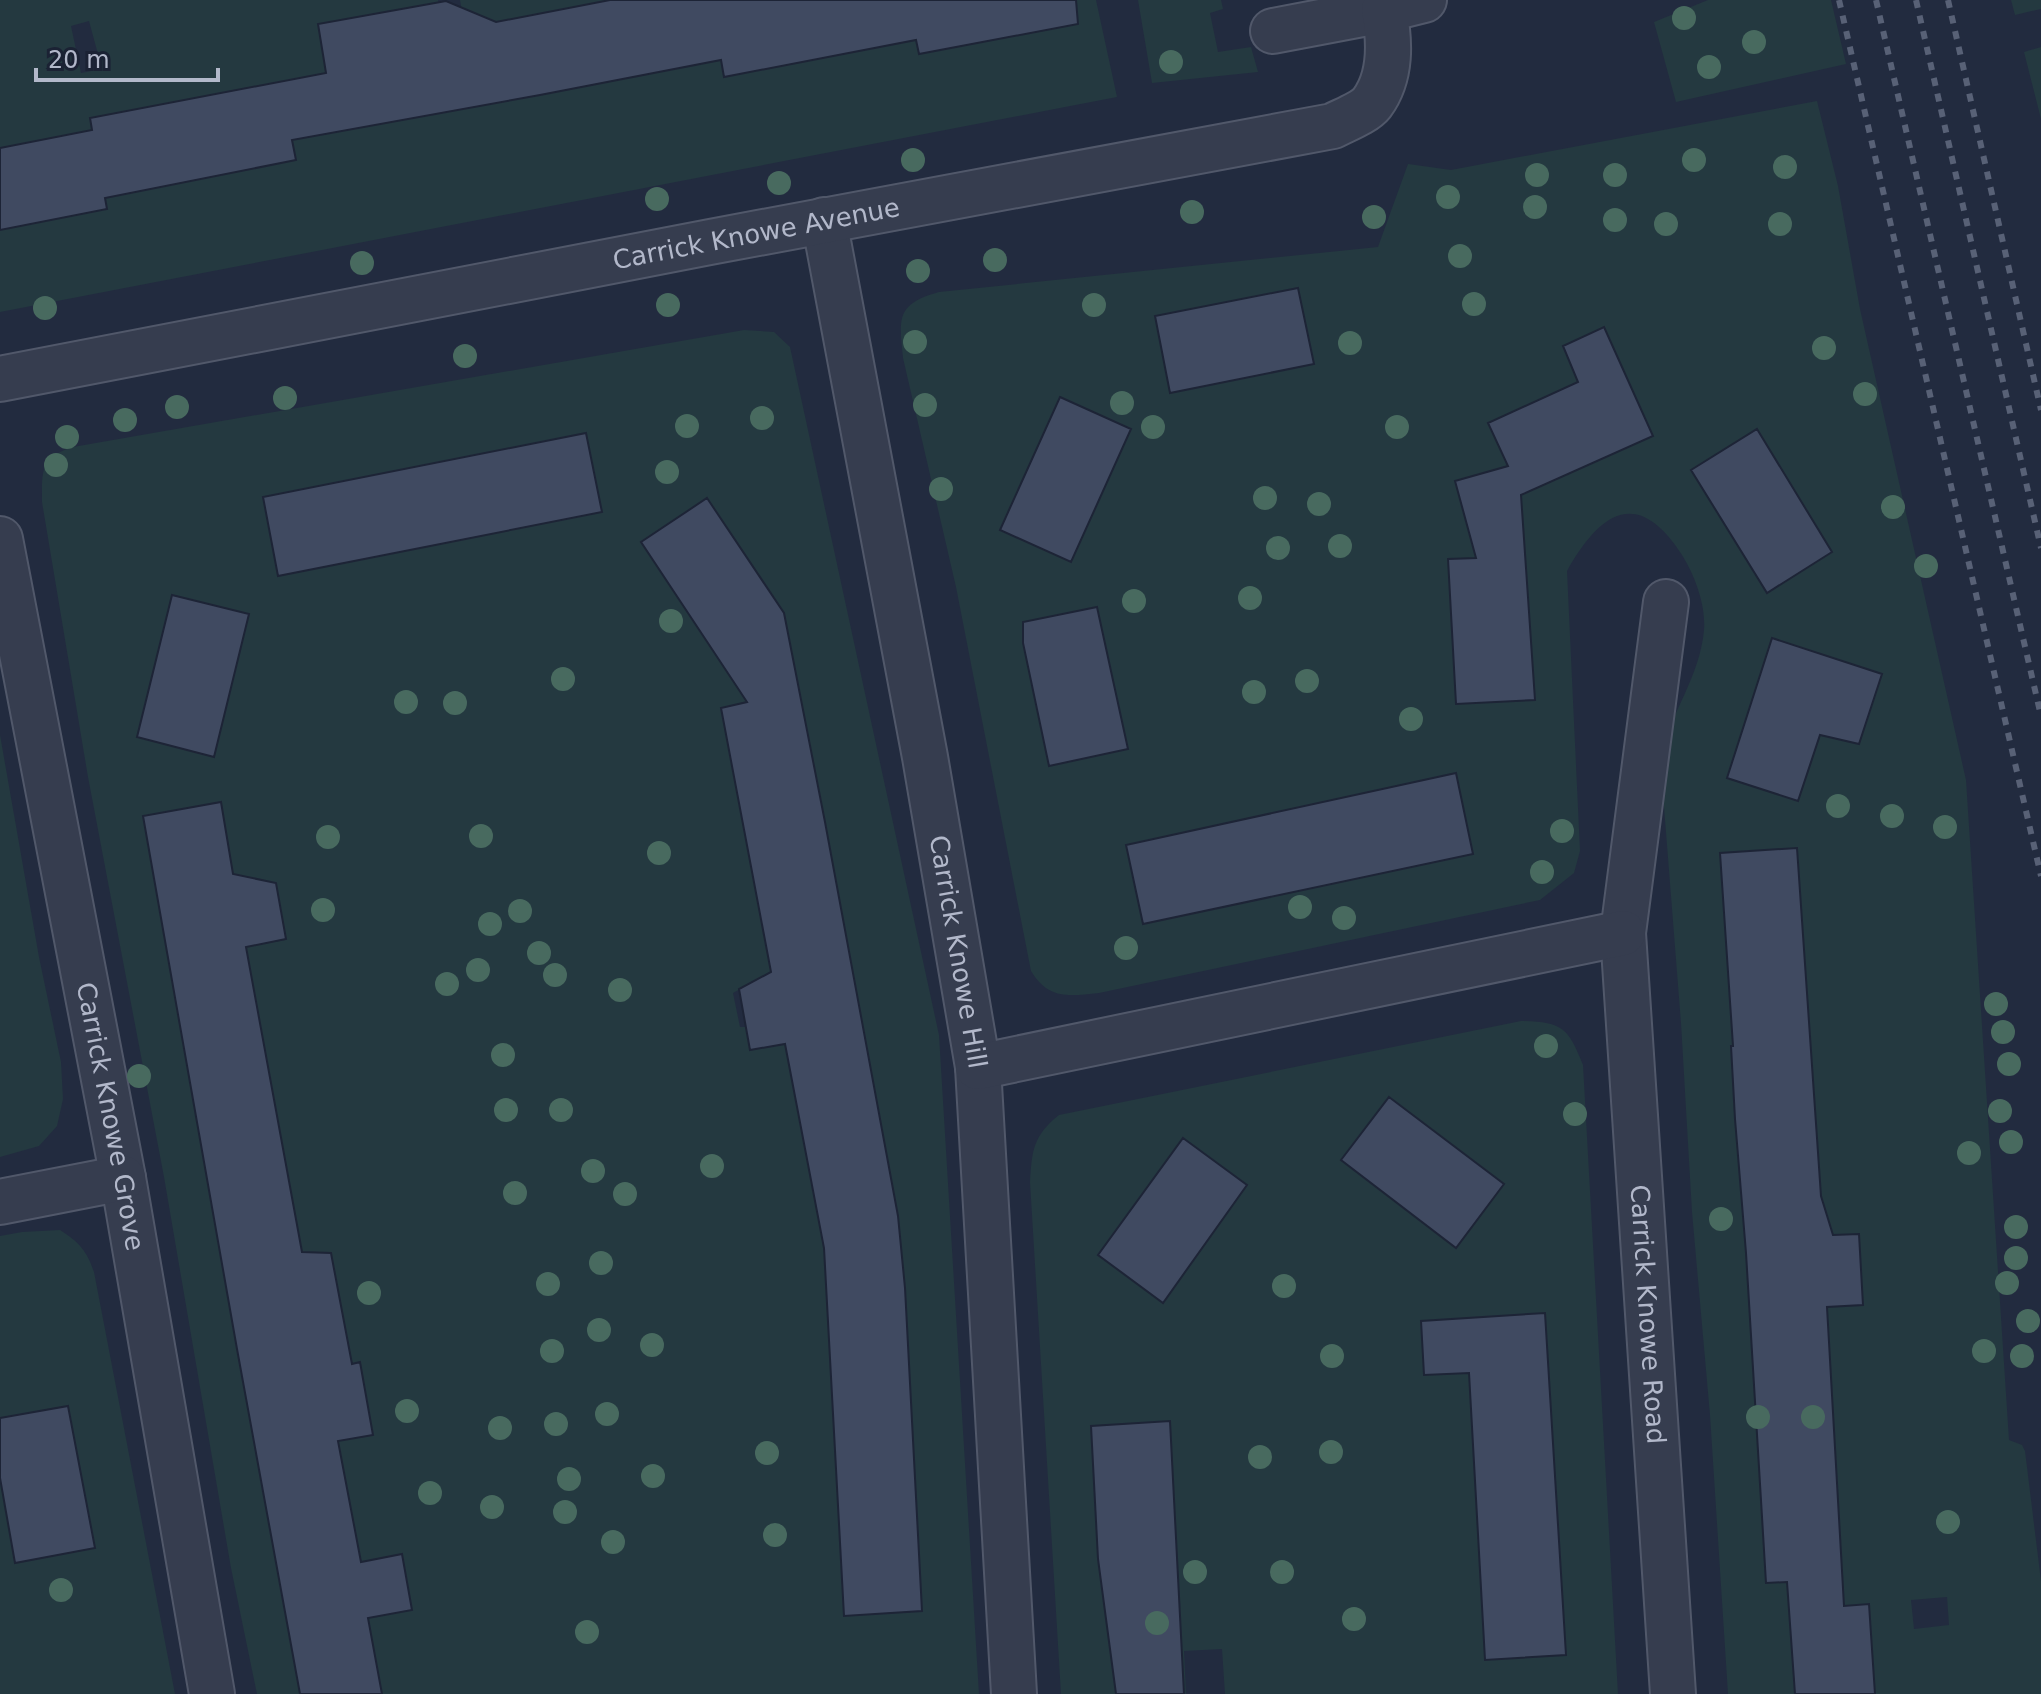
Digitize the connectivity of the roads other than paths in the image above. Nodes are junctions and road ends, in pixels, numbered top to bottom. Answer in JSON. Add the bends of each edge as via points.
{"nodes":[{"id":1,"x":1404,"y":5,"type":"edge"},
{"id":2,"x":1273,"y":31,"type":"dead end"},
{"id":3,"x":824,"y":220,"type":"junction"},
{"id":4,"x":0,"y":379,"type":"edge"},
{"id":5,"x":0,"y":539,"type":"edge"},
{"id":6,"x":1666,"y":602,"type":"dead end"},
{"id":7,"x":1623,"y":933,"type":"junction"},
{"id":8,"x":978,"y":1067,"type":"junction"},
{"id":9,"x":123,"y":1178,"type":"junction"},
{"id":10,"x":0,"y":1202,"type":"edge"},
{"id":11,"x":212,"y":1694,"type":"edge"},
{"id":12,"x":1014,"y":1694,"type":"edge"},
{"id":13,"x":1673,"y":1694,"type":"edge"}],
"edges":[{"from":1,"to":2,"type":"street"},
{"from":1,"to":3,"type":"street","name":"Carrick Knowe Avenue","via":[[1390,38],[1387,72],[1371,105],[1333,126]]},
{"from":3,"to":4,"type":"street","name":"Carrick Knowe Avenue"},
{"from":3,"to":8,"type":"street","name":"Carrick Knowe Hill"},
{"from":5,"to":9,"type":"street","name":"Carrick Knowe Grove"},
{"from":6,"to":7,"type":"street","name":"Carrick Knowe Road"},
{"from":7,"to":8,"type":"street"},
{"from":7,"to":13,"type":"street","name":"Carrick Knowe Road"},
{"from":8,"to":12,"type":"street","name":"Carrick Knowe Hill"},
{"from":9,"to":10,"type":"street"},
{"from":9,"to":11,"type":"street","name":"Carrick Knowe Grove"}]}
